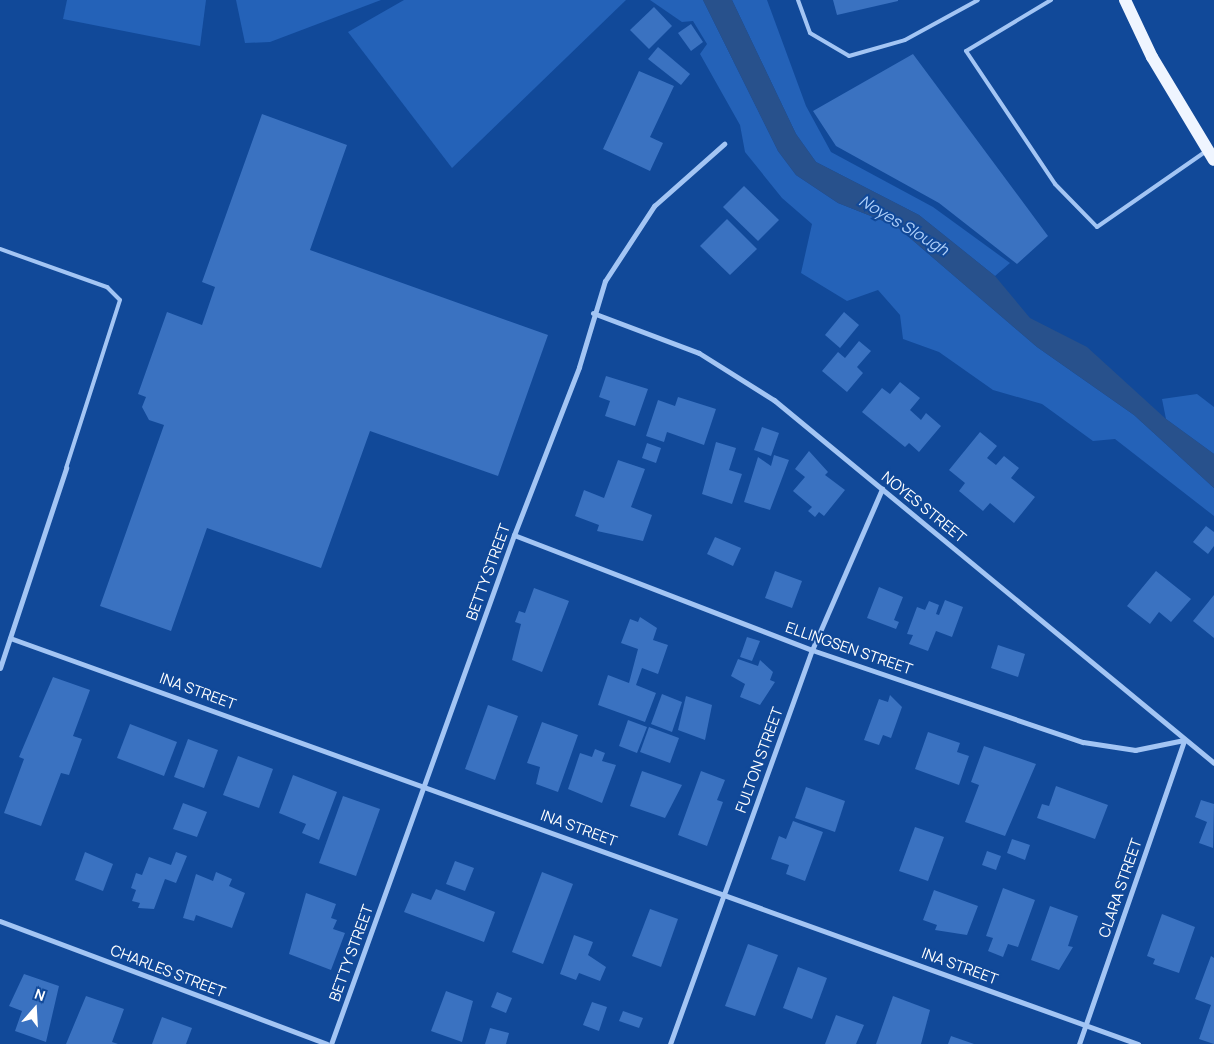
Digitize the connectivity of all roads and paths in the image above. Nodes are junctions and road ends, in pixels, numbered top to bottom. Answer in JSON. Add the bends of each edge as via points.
{"nodes":[{"id":1,"x":798,"y":0,"type":"edge"},
{"id":2,"x":978,"y":0,"type":"edge"},
{"id":3,"x":1051,"y":0,"type":"edge"},
{"id":4,"x":1125,"y":0,"type":"edge"},
{"id":5,"x":724,"y":144,"type":"dead end"},
{"id":6,"x":1211,"y":155,"type":"edge"},
{"id":7,"x":0,"y":249,"type":"edge"},
{"id":8,"x":593,"y":313,"type":"junction"},
{"id":9,"x":66,"y":468,"type":"joint"},
{"id":10,"x":882,"y":490,"type":"junction"},
{"id":11,"x":514,"y":536,"type":"junction"},
{"id":12,"x":10,"y":638,"type":"junction"},
{"id":13,"x":812,"y":650,"type":"junction"},
{"id":14,"x":0,"y":668,"type":"edge"},
{"id":15,"x":1184,"y":740,"type":"junction"},
{"id":16,"x":1214,"y":763,"type":"edge"},
{"id":17,"x":425,"y":785,"type":"junction"},
{"id":18,"x":725,"y":894,"type":"junction"},
{"id":19,"x":0,"y":921,"type":"edge"},
{"id":20,"x":1086,"y":1025,"type":"junction"},
{"id":21,"x":327,"y":1044,"type":"edge"},
{"id":22,"x":331,"y":1044,"type":"edge"},
{"id":23,"x":670,"y":1044,"type":"edge"},
{"id":24,"x":1078,"y":1044,"type":"edge"},
{"id":25,"x":1138,"y":1044,"type":"edge"}],
"edges":[{"from":1,"to":2,"type":"lane","via":[[810,33],[849,56],[904,40]]},
{"from":3,"to":6,"type":"lane","via":[[966,51],[1055,184],[1097,227]]},
{"from":4,"to":6,"type":"main road","via":[[1152,57]]},
{"from":5,"to":8,"type":"street","name":"BETTY STREET","via":[[654,206],[605,281]]},
{"from":7,"to":9,"type":"lane","via":[[107,287],[120,300]]},
{"from":8,"to":10,"type":"street","name":"NOYES STREET","via":[[665,338],[731,369]]},
{"from":8,"to":11,"type":"street","name":"BETTY STREET","via":[[579,367]]},
{"from":9,"to":12,"type":"street"},
{"from":10,"to":13,"type":"street","name":"FULTON STREET"},
{"from":10,"to":15,"type":"street","name":"NOYES STREET","via":[[1104,669]]},
{"from":11,"to":13,"type":"street","name":"ELLINGSEN STREET"},
{"from":11,"to":17,"type":"street","name":"BETTY STREET"},
{"from":12,"to":14,"type":"street"},
{"from":12,"to":17,"type":"street","name":"INA STREET"},
{"from":13,"to":15,"type":"street","name":"ELLINGSEN STREET","via":[[1083,742],[1135,750]]},
{"from":13,"to":18,"type":"street","name":"FULTON STREET"},
{"from":15,"to":16,"type":"street","name":"NOYES STREET"},
{"from":15,"to":20,"type":"street","name":"CLARA STREET"},
{"from":17,"to":18,"type":"street","name":"INA STREET"},
{"from":17,"to":22,"type":"street","name":"BETTY STREET"},
{"from":18,"to":20,"type":"street","name":"INA STREET"},
{"from":18,"to":23,"type":"street","name":"FULTON STREET"},
{"from":19,"to":21,"type":"street","name":"CHARLES STREET"},
{"from":20,"to":24,"type":"street","name":"CLARA STREET"},
{"from":20,"to":25,"type":"street","name":"INA STREET"}]}
